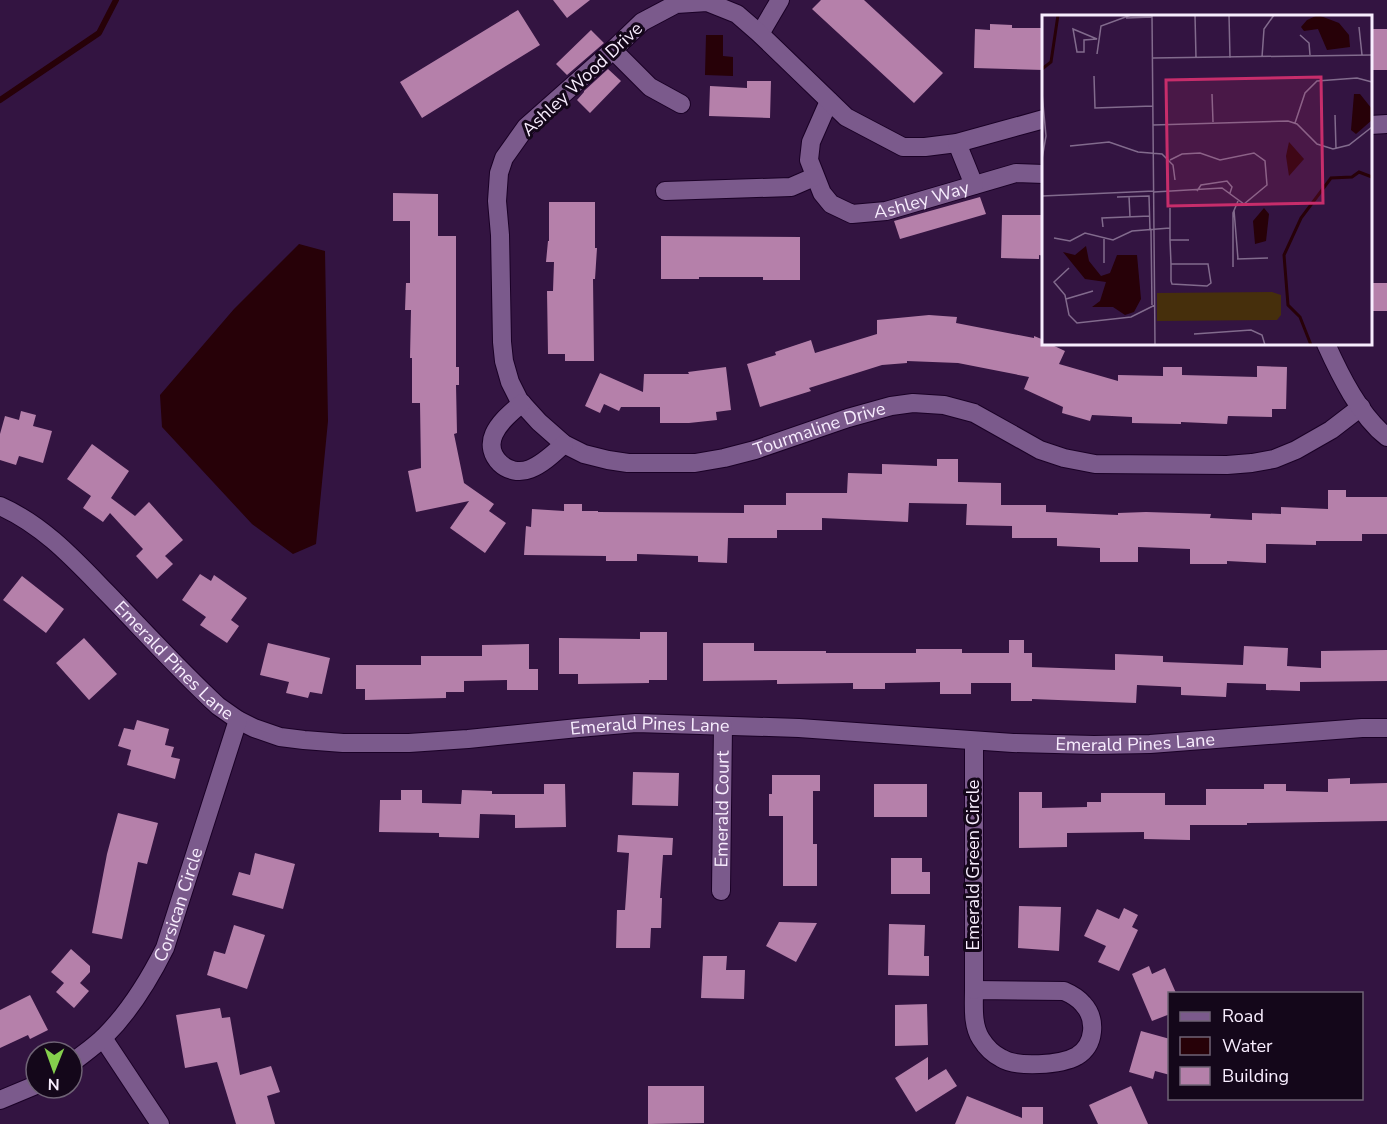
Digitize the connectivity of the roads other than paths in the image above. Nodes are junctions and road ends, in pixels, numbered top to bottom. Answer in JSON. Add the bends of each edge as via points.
{"nodes":[{"id":1,"x":780,"y":0,"type":"edge"},
{"id":2,"x":760,"y":34,"type":"junction"},
{"id":3,"x":613,"y":50,"type":"junction"},
{"id":4,"x":829,"y":101,"type":"junction"},
{"id":5,"x":681,"y":104,"type":"dead end"},
{"id":6,"x":1042,"y":119,"type":"edge"},
{"id":7,"x":1387,"y":124,"type":"edge"},
{"id":8,"x":1372,"y":125,"type":"edge"},
{"id":9,"x":957,"y":143,"type":"junction"},
{"id":10,"x":504,"y":158,"type":"joint"},
{"id":11,"x":1042,"y":174,"type":"edge"},
{"id":12,"x":814,"y":177,"type":"junction"},
{"id":13,"x":974,"y":185,"type":"junction"},
{"id":14,"x":665,"y":191,"type":"dead end"},
{"id":15,"x":1326,"y":345,"type":"edge"},
{"id":16,"x":522,"y":403,"type":"junction"},
{"id":17,"x":1361,"y":407,"type":"junction"},
{"id":18,"x":1387,"y":437,"type":"edge"},
{"id":19,"x":564,"y":444,"type":"junction"},
{"id":20,"x":0,"y":506,"type":"edge"},
{"id":21,"x":238,"y":720,"type":"junction"},
{"id":22,"x":723,"y":726,"type":"junction"},
{"id":23,"x":1387,"y":728,"type":"edge"},
{"id":24,"x":974,"y":741,"type":"junction"},
{"id":25,"x":721,"y":891,"type":"dead end"},
{"id":26,"x":974,"y":990,"type":"junction"},
{"id":27,"x":103,"y":1038,"type":"junction"},
{"id":28,"x":84,"y":1053,"type":"edge"},
{"id":29,"x":24,"y":1090,"type":"edge"},
{"id":30,"x":0,"y":1100,"type":"edge"},
{"id":31,"x":160,"y":1124,"type":"edge"}],
"edges":[{"from":1,"to":2,"type":"street"},
{"from":2,"to":3,"type":"street","name":"Ashley Wood Drive","via":[[737,14],[706,2],[676,4],[642,22]]},
{"from":2,"to":4,"type":"street","name":"Ashley Wood Drive"},
{"from":3,"to":5,"type":"street","via":[[650,87]]},
{"from":3,"to":10,"type":"street","name":"Ashley Wood Drive","via":[[526,127]]},
{"from":4,"to":9,"type":"street","name":"Ashley Wood Drive","via":[[846,117],[903,147]]},
{"from":4,"to":12,"type":"street","name":"Ashley Way","via":[[811,142],[808,160]]},
{"from":6,"to":9,"type":"street","name":"Ashley Wood Drive"},
{"from":7,"to":8,"type":"street"},
{"from":9,"to":13,"type":"street"},
{"from":10,"to":16,"type":"street","name":"Tourmaline Drive","via":[[497,201],[501,342],[510,382]]},
{"from":11,"to":13,"type":"street","name":"Ashley Way","via":[[1016,173]]},
{"from":12,"to":13,"type":"street","name":"Ashley Way","via":[[831,204],[852,213],[886,210]]},
{"from":12,"to":14,"type":"street","via":[[791,187]]},
{"from":15,"to":17,"type":"street"},
{"from":16,"to":19,"type":"street","name":"Tourmaline Drive"},
{"from":16,"to":19,"type":"street","via":[[494,432],[493,454],[501,464],[512,471],[529,470]]},
{"from":17,"to":18,"type":"street"},
{"from":17,"to":19,"type":"street","name":"Tourmaline Drive","via":[[1296,450],[1274,459],[1227,465],[1095,464],[1064,458],[1040,450],[974,413],[944,405],[913,403],[848,418],[755,450],[695,462],[628,463],[584,454]]},
{"from":20,"to":21,"type":"street","name":"Emerald Pines Lane","via":[[41,530],[74,559],[204,694]]},
{"from":21,"to":22,"type":"street","name":"Emerald Pines Lane","via":[[280,736],[304,740],[409,743],[636,723]]},
{"from":21,"to":27,"type":"street","name":"Corsican Circle","via":[[165,948],[148,982]]},
{"from":22,"to":24,"type":"street","name":"Emerald Pines Lane"},
{"from":22,"to":25,"type":"street","name":"Emerald Court"},
{"from":23,"to":24,"type":"street","name":"Emerald Pines Lane","via":[[1150,744]]},
{"from":24,"to":26,"type":"street","name":"Emerald Green Circle"},
{"from":26,"to":26,"type":"street","name":"Emerald Green Circle","via":[[980,1038],[1002,1059],[1029,1064],[1070,1060],[1080,1054],[1092,1036],[1091,1016],[1085,1005],[1064,991]]},
{"from":27,"to":28,"type":"street","name":"Corsican Circle"},
{"from":27,"to":31,"type":"street"},
{"from":29,"to":30,"type":"street"}]}
